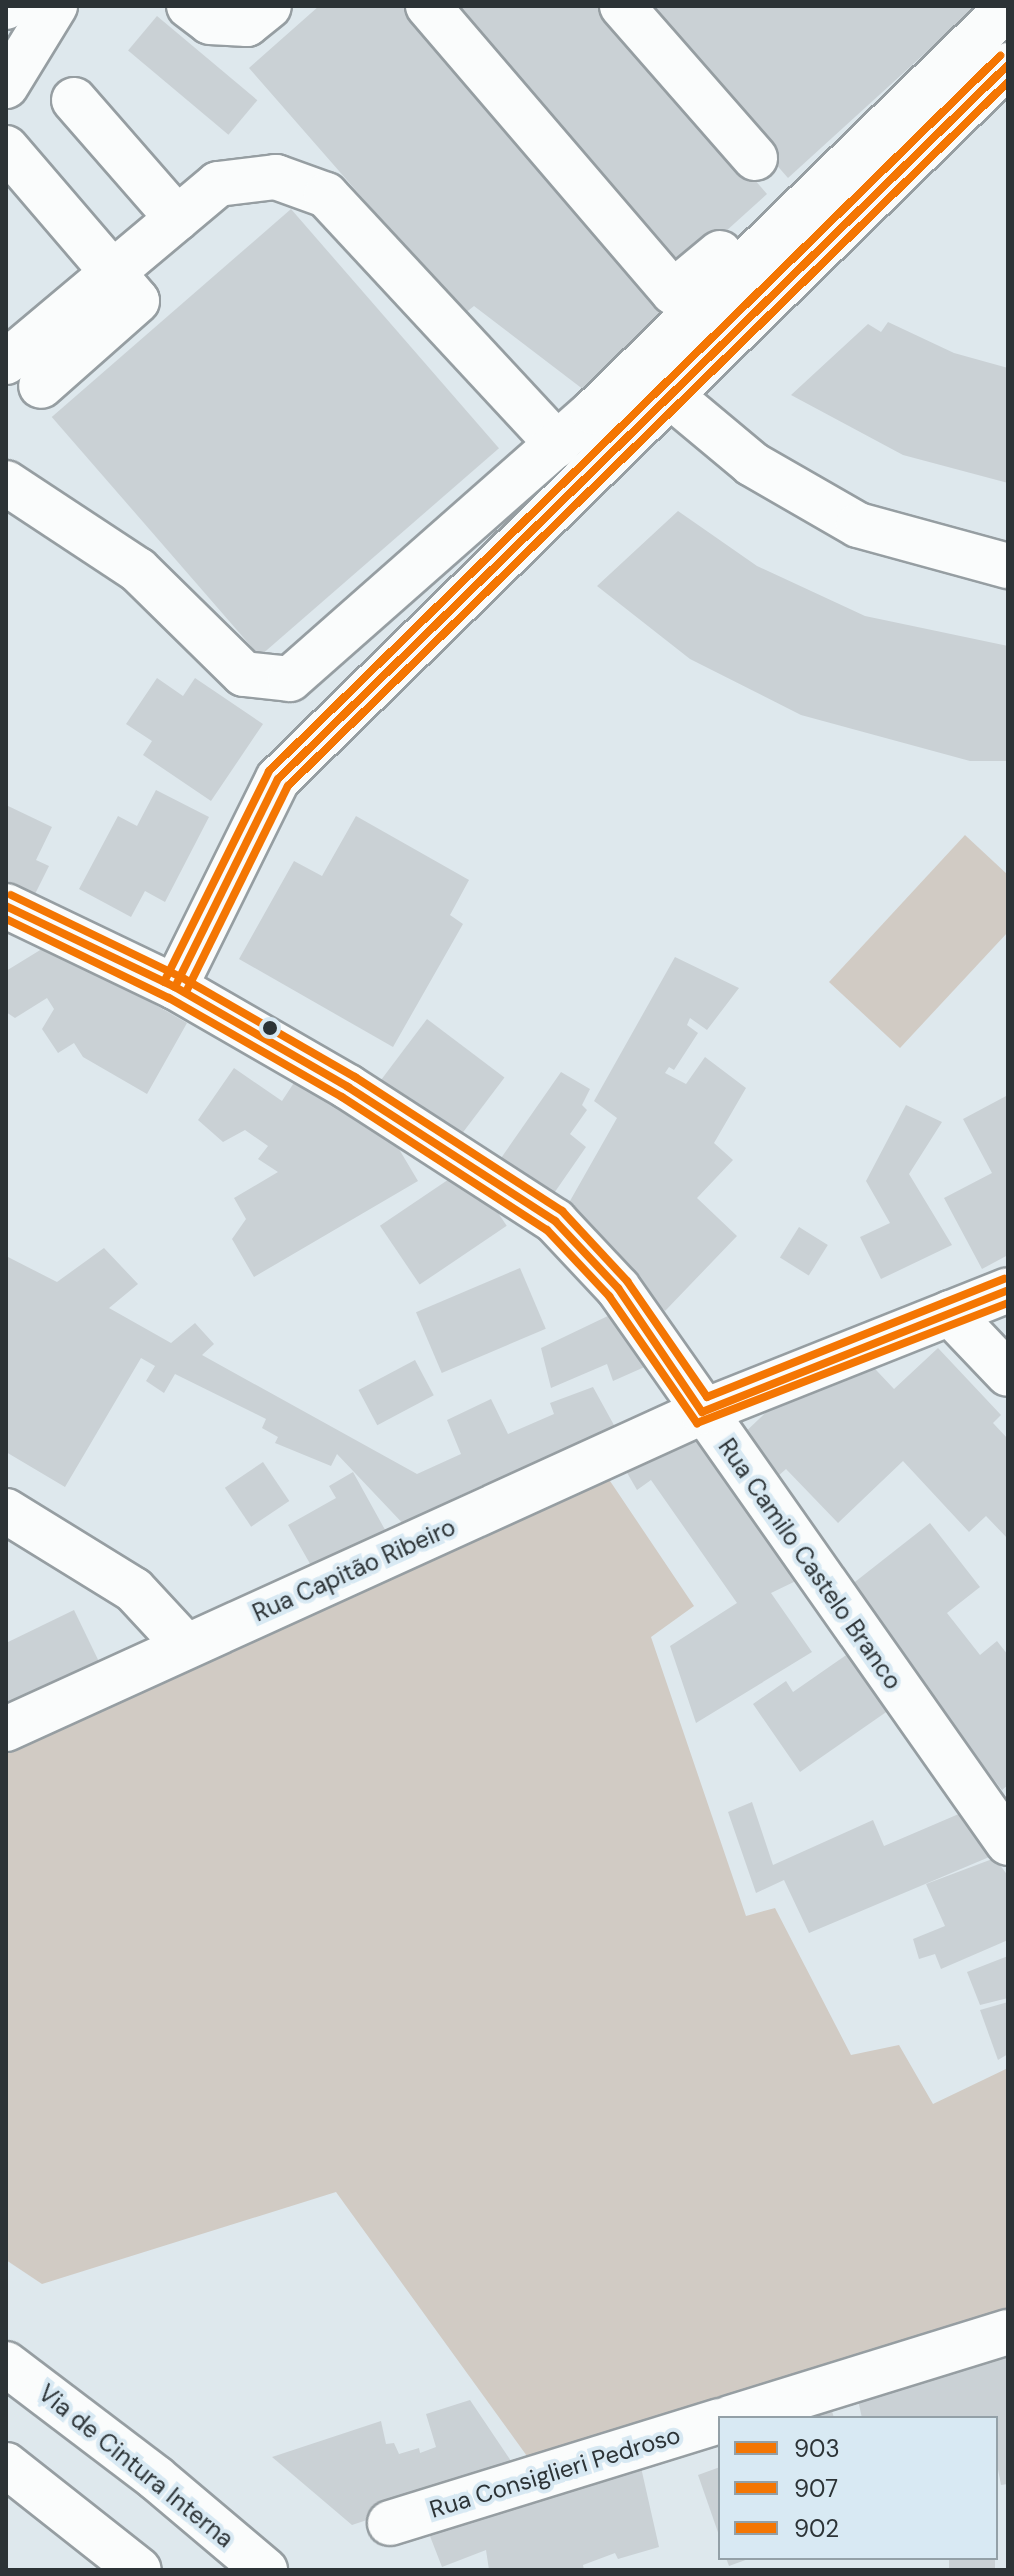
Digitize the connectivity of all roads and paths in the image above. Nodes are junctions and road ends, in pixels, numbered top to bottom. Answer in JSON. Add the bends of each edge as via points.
{"nodes":[{"id":1,"x":55,"y":6,"type":"edge"},
{"id":2,"x":189,"y":6,"type":"edge"},
{"id":3,"x":269,"y":6,"type":"edge"},
{"id":4,"x":428,"y":6,"type":"edge"},
{"id":5,"x":622,"y":6,"type":"edge"},
{"id":6,"x":1008,"y":7,"type":"edge"},
{"id":7,"x":1008,"y":65,"type":"edge"},
{"id":8,"x":6,"y":86,"type":"edge"},
{"id":9,"x":74,"y":100,"type":"dead end"},
{"id":10,"x":6,"y":148,"type":"edge"},
{"id":11,"x":755,"y":158,"type":"dead end"},
{"id":12,"x":177,"y":218,"type":"junction"},
{"id":13,"x":777,"y":233,"type":"junction"},
{"id":14,"x":113,"y":270,"type":"junction"},
{"id":15,"x":24,"y":374,"type":"edge"},
{"id":16,"x":672,"y":397,"type":"junction"},
{"id":17,"x":558,"y":445,"type":"junction"},
{"id":18,"x":6,"y":483,"type":"edge"},
{"id":19,"x":1008,"y":566,"type":"edge"},
{"id":20,"x":6,"y":906,"type":"edge"},
{"id":21,"x":175,"y":987,"type":"junction"},
{"id":22,"x":1008,"y":1290,"type":"edge"},
{"id":23,"x":950,"y":1313,"type":"junction"},
{"id":24,"x":1008,"y":1374,"type":"edge"},
{"id":25,"x":702,"y":1412,"type":"junction"},
{"id":26,"x":6,"y":1511,"type":"edge"},
{"id":27,"x":185,"y":1645,"type":"junction"},
{"id":28,"x":6,"y":1729,"type":"edge"},
{"id":29,"x":1008,"y":1843,"type":"edge"},
{"id":30,"x":1008,"y":2332,"type":"edge"},
{"id":31,"x":6,"y":2364,"type":"edge"},
{"id":32,"x":736,"y":2416,"type":"edge"},
{"id":33,"x":718,"y":2422,"type":"edge"},
{"id":34,"x":6,"y":2465,"type":"edge"},
{"id":35,"x":390,"y":2523,"type":"dead end"},
{"id":36,"x":139,"y":2570,"type":"edge"},
{"id":37,"x":265,"y":2570,"type":"edge"}],
"edges":[{"from":1,"to":8,"type":"main road"},
{"from":2,"to":3,"type":"main road","via":[[210,22],[247,24]]},
{"from":4,"to":13,"type":"main road","via":[[673,292],[750,229]]},
{"from":5,"to":11,"type":"main road"},
{"from":6,"to":13,"type":"main road"},
{"from":7,"to":16,"type":"main road"},
{"from":9,"to":12,"type":"main road"},
{"from":10,"to":14,"type":"main road"},
{"from":12,"to":14,"type":"main road"},
{"from":12,"to":17,"type":"main road","via":[[218,184],[276,177],[326,195]]},
{"from":13,"to":17,"type":"main road"},
{"from":14,"to":15,"type":"main road"},
{"from":16,"to":19,"type":"main road","via":[[752,464],[858,525]]},
{"from":16,"to":21,"type":"main road","via":[[278,779]]},
{"from":17,"to":18,"type":"main road","via":[[290,679],[244,674],[138,570]]},
{"from":20,"to":21,"type":"main road","name":"Rua Camilo Castelo Branco"},
{"from":21,"to":25,"type":"main road","name":"Rua Camilo Castelo Branco","via":[[372,1102],[555,1221],[618,1288]]},
{"from":22,"to":23,"type":"main road","name":"Rua Capitão Ribeiro"},
{"from":23,"to":24,"type":"main road"},
{"from":23,"to":25,"type":"main road","name":"Rua Capitão Ribeiro"},
{"from":25,"to":27,"type":"main road","name":"Rua Capitão Ribeiro"},
{"from":25,"to":29,"type":"main road","name":"Rua Camilo Castelo Branco"},
{"from":26,"to":27,"type":"main road","via":[[134,1590]]},
{"from":27,"to":28,"type":"main road","name":"Rua Capitão Ribeiro"},
{"from":30,"to":32,"type":"main road"},
{"from":31,"to":37,"type":"main road","name":"Via de Cintura Interna","via":[[156,2478]]},
{"from":33,"to":35,"type":"main road","name":"Rua Consiglieri Pedroso"},
{"from":34,"to":36,"type":"main road"}]}
